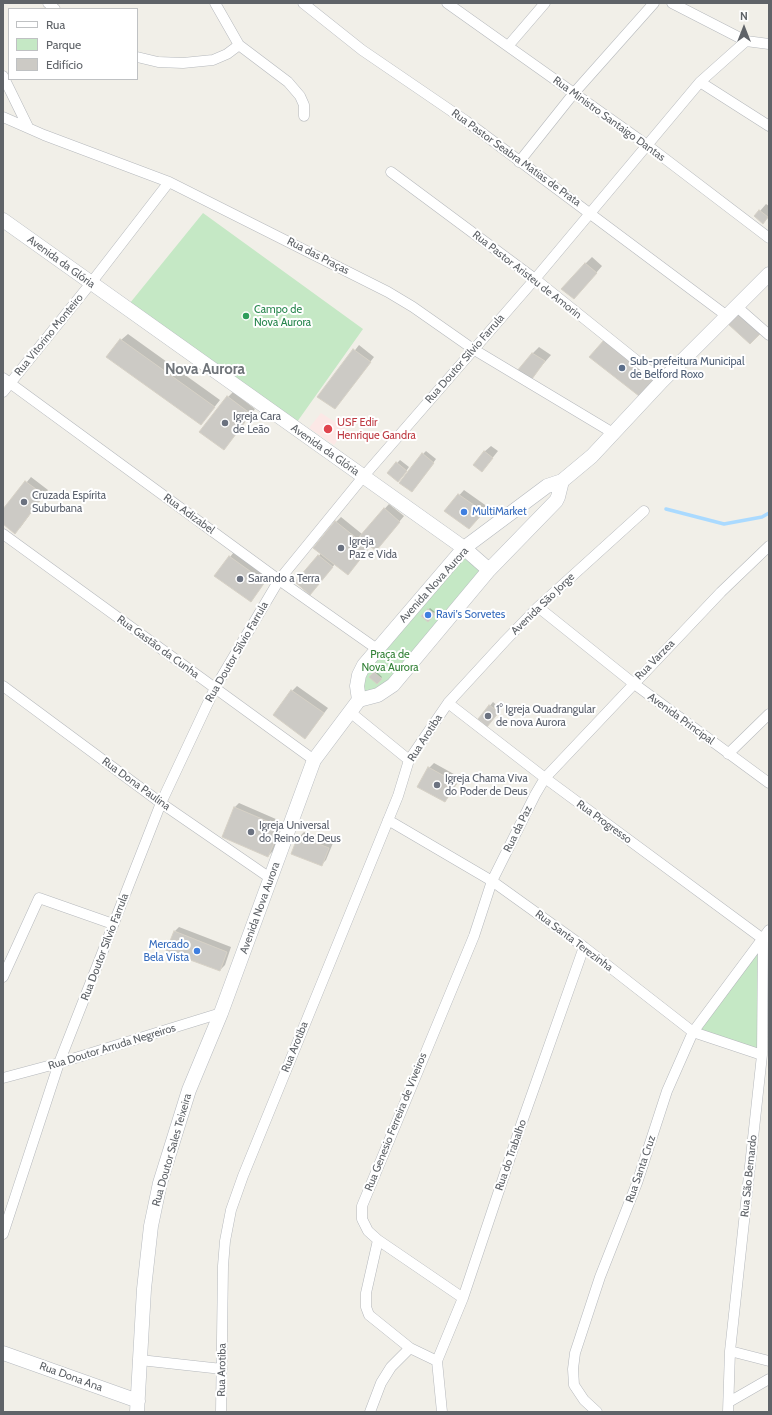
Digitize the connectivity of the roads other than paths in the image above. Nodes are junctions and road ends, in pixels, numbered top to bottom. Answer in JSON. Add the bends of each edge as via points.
{"nodes":[{"id":1,"x":215,"y":3,"type":"edge"},
{"id":2,"x":303,"y":3,"type":"edge"},
{"id":3,"x":447,"y":3,"type":"edge"},
{"id":4,"x":545,"y":3,"type":"edge"},
{"id":5,"x":654,"y":3,"type":"edge"},
{"id":6,"x":672,"y":3,"type":"edge"},
{"id":7,"x":746,"y":41,"type":"junction"},
{"id":8,"x":769,"y":44,"type":"edge"},
{"id":9,"x":239,"y":45,"type":"junction"},
{"id":10,"x":508,"y":46,"type":"junction"},
{"id":11,"x":138,"y":57,"type":"edge"},
{"id":12,"x":3,"y":76,"type":"edge"},
{"id":13,"x":700,"y":82,"type":"junction"},
{"id":14,"x":574,"y":93,"type":"junction"},
{"id":15,"x":304,"y":116,"type":"dead end"},
{"id":16,"x":3,"y":117,"type":"edge"},
{"id":17,"x":769,"y":126,"type":"edge"},
{"id":18,"x":28,"y":127,"type":"junction"},
{"id":19,"x":647,"y":145,"type":"junction"},
{"id":20,"x":519,"y":162,"type":"junction"},
{"id":21,"x":391,"y":172,"type":"dead end"},
{"id":22,"x":169,"y":182,"type":"junction"},
{"id":23,"x":590,"y":213,"type":"junction"},
{"id":24,"x":3,"y":220,"type":"edge"},
{"id":25,"x":769,"y":238,"type":"edge"},
{"id":26,"x":769,"y":274,"type":"edge"},
{"id":27,"x":534,"y":279,"type":"junction"},
{"id":28,"x":91,"y":284,"type":"junction"},
{"id":29,"x":731,"y":311,"type":"junction"},
{"id":30,"x":769,"y":334,"type":"edge"},
{"id":31,"x":473,"y":349,"type":"junction"},
{"id":32,"x":7,"y":380,"type":"edge"},
{"id":33,"x":662,"y":381,"type":"junction"},
{"id":34,"x":3,"y":392,"type":"edge"},
{"id":35,"x":614,"y":433,"type":"junction"},
{"id":36,"x":363,"y":477,"type":"junction"},
{"id":37,"x":562,"y":481,"type":"junction"},
{"id":38,"x":644,"y":510,"type":"dead end"},
{"id":39,"x":3,"y":534,"type":"edge"},
{"id":40,"x":769,"y":546,"type":"edge"},
{"id":41,"x":464,"y":548,"type":"junction"},
{"id":42,"x":489,"y":570,"type":"junction"},
{"id":43,"x":279,"y":580,"type":"junction"},
{"id":44,"x":538,"y":607,"type":"junction"},
{"id":45,"x":377,"y":649,"type":"junction"},
{"id":46,"x":633,"y":683,"type":"junction"},
{"id":47,"x":3,"y":686,"type":"edge"},
{"id":48,"x":215,"y":688,"type":"junction"},
{"id":49,"x":359,"y":700,"type":"junction"},
{"id":50,"x":448,"y":703,"type":"junction"},
{"id":51,"x":350,"y":712,"type":"junction"},
{"id":52,"x":769,"y":714,"type":"edge"},
{"id":53,"x":728,"y":754,"type":"junction"},
{"id":54,"x":314,"y":760,"type":"junction"},
{"id":55,"x":409,"y":760,"type":"junction"},
{"id":56,"x":545,"y":778,"type":"junction"},
{"id":57,"x":769,"y":783,"type":"edge"},
{"id":58,"x":161,"y":803,"type":"junction"},
{"id":59,"x":388,"y":820,"type":"junction"},
{"id":60,"x":270,"y":878,"type":"junction"},
{"id":61,"x":492,"y":881,"type":"junction"},
{"id":62,"x":114,"y":924,"type":"junction"},
{"id":63,"x":769,"y":930,"type":"edge"},
{"id":64,"x":763,"y":939,"type":"junction"},
{"id":65,"x":584,"y":947,"type":"junction"},
{"id":66,"x":3,"y":977,"type":"edge"},
{"id":67,"x":221,"y":1013,"type":"junction"},
{"id":68,"x":693,"y":1032,"type":"junction"},
{"id":69,"x":762,"y":1055,"type":"junction"},
{"id":70,"x":59,"y":1063,"type":"junction"},
{"id":71,"x":3,"y":1078,"type":"edge"},
{"id":72,"x":3,"y":1234,"type":"edge"},
{"id":73,"x":378,"y":1240,"type":"junction"},
{"id":74,"x":463,"y":1298,"type":"junction"},
{"id":75,"x":410,"y":1348,"type":"junction"},
{"id":76,"x":730,"y":1351,"type":"junction"},
{"id":77,"x":3,"y":1353,"type":"edge"},
{"id":78,"x":140,"y":1360,"type":"junction"},
{"id":79,"x":437,"y":1361,"type":"junction"},
{"id":80,"x":769,"y":1361,"type":"edge"},
{"id":81,"x":222,"y":1369,"type":"junction"},
{"id":82,"x":769,"y":1379,"type":"edge"},
{"id":83,"x":138,"y":1407,"type":"edge"},
{"id":84,"x":728,"y":1407,"type":"edge"},
{"id":85,"x":221,"y":1412,"type":"edge"},
{"id":86,"x":370,"y":1412,"type":"edge"},
{"id":87,"x":442,"y":1412,"type":"edge"},
{"id":88,"x":597,"y":1412,"type":"edge"}],
"edges":[{"from":1,"to":9,"type":"street"},
{"from":2,"to":20,"type":"street","name":"Rua Pastor Seabra Matias de Prata","via":[[362,50],[466,121]]},
{"from":3,"to":10,"type":"street","name":"Rua Ministro Santaigo Dantas"},
{"from":4,"to":10,"type":"street"},
{"from":5,"to":14,"type":"street"},
{"from":6,"to":7,"type":"street"},
{"from":7,"to":8,"type":"street"},
{"from":7,"to":13,"type":"street","name":"Rua Doutor Sílvio Farrula"},
{"from":9,"to":11,"type":"street","via":[[213,60],[183,63],[158,62]]},
{"from":9,"to":15,"type":"street","via":[[288,82],[300,96],[304,105]]},
{"from":10,"to":14,"type":"street","name":"Rua Ministro Santaigo Dantas"},
{"from":12,"to":18,"type":"street"},
{"from":13,"to":17,"type":"street"},
{"from":13,"to":19,"type":"street","name":"Rua Doutor Sílvio Farrula"},
{"from":14,"to":19,"type":"street","name":"Rua Ministro Santaigo Dantas"},
{"from":14,"to":20,"type":"street"},
{"from":16,"to":18,"type":"street","name":"Rua das Praças"},
{"from":18,"to":22,"type":"street","name":"Rua das Praças"},
{"from":19,"to":23,"type":"street","name":"Rua Doutor Sílvio Farrula"},
{"from":19,"to":25,"type":"street","name":"Rua Ministro Santaigo Dantas"},
{"from":20,"to":23,"type":"street","name":"Rua Pastor Seabra Matias de Prata"},
{"from":21,"to":27,"type":"street","name":"Rua Pastor Aristeu de Amorin"},
{"from":22,"to":28,"type":"street","name":"Rua Vitorino Monteiro"},
{"from":22,"to":31,"type":"street","name":"Rua das Praças","via":[[388,292]]},
{"from":23,"to":27,"type":"street","name":"Rua Doutor Sílvio Farrula"},
{"from":23,"to":29,"type":"street","name":"Rua Pastor Seabra Matias de Prata"},
{"from":24,"to":28,"type":"street","name":"Avenida da Glória"},
{"from":26,"to":29,"type":"street","name":"Avenida Nova Aurora"},
{"from":27,"to":31,"type":"street","name":"Rua Doutor Sílvio Farrula"},
{"from":27,"to":33,"type":"street","name":"Rua Pastor Aristeu de Amorin"},
{"from":28,"to":32,"type":"street","name":"Rua Vitorino Monteiro"},
{"from":28,"to":36,"type":"street","name":"Avenida da Glória"},
{"from":29,"to":30,"type":"street","name":"Rua Pastor Seabra Matias de Prata"},
{"from":29,"to":33,"type":"street","name":"Avenida Nova Aurora"},
{"from":31,"to":35,"type":"street","name":"Rua das Praças"},
{"from":31,"to":36,"type":"street","name":"Rua Doutor Sílvio Farrula"},
{"from":32,"to":34,"type":"street","name":"Rua Vitorino Monteiro"},
{"from":32,"to":43,"type":"street","name":"Rua Adizabel"},
{"from":33,"to":35,"type":"street","name":"Avenida Nova Aurora"},
{"from":35,"to":37,"type":"street","name":"Avenida Nova Aurora"},
{"from":36,"to":41,"type":"street","name":"Avenida da Glória"},
{"from":36,"to":43,"type":"street","name":"Rua Doutor Sílvio Farrula"},
{"from":37,"to":41,"type":"street","name":"Avenida Nova Aurora","via":[[547,486]]},
{"from":37,"to":42,"type":"street","via":[[556,501]]},
{"from":38,"to":44,"type":"street","name":"Avenida São Jorge"},
{"from":39,"to":48,"type":"street","name":"Rua Gastão da Cunha"},
{"from":40,"to":46,"type":"street","name":"Rua Varzea"},
{"from":41,"to":42,"type":"street","name":"Avenida da Glória"},
{"from":41,"to":45,"type":"street","name":"Avenida Nova Aurora"},
{"from":42,"to":49,"type":"street","via":[[393,685],[384,692]]},
{"from":43,"to":45,"type":"street","name":"Rua Adizabel"},
{"from":43,"to":48,"type":"street","name":"Rua Doutor Sílvio Farrula"},
{"from":44,"to":46,"type":"street","name":"Avenida Principal"},
{"from":44,"to":50,"type":"street","name":"Avenida São Jorge"},
{"from":45,"to":49,"type":"street","name":"Avenida Nova Aurora","via":[[359,675]]},
{"from":46,"to":53,"type":"street","name":"Avenida Principal"},
{"from":46,"to":56,"type":"street","name":"Rua Varzea"},
{"from":47,"to":58,"type":"street","name":"Rua Dona Paulina"},
{"from":48,"to":54,"type":"street","name":"Rua Gastão da Cunha"},
{"from":48,"to":58,"type":"street","name":"Rua Doutor Sílvio Farrula"},
{"from":49,"to":51,"type":"street","name":"Avenida Nova Aurora"},
{"from":50,"to":55,"type":"street","name":"Rua Arotiba"},
{"from":50,"to":56,"type":"street","name":"Rua Progresso"},
{"from":51,"to":54,"type":"street","name":"Avenida Nova Aurora"},
{"from":51,"to":55,"type":"street"},
{"from":52,"to":53,"type":"street"},
{"from":53,"to":57,"type":"street","name":"Avenida Principal"},
{"from":54,"to":60,"type":"street","name":"Avenida Nova Aurora"},
{"from":55,"to":59,"type":"street","name":"Rua Arotiba"},
{"from":56,"to":61,"type":"street","name":"Rua da Paz","via":[[534,795]]},
{"from":56,"to":64,"type":"street","name":"Rua Progresso"},
{"from":58,"to":60,"type":"street","name":"Rua Dona Paulina"},
{"from":58,"to":62,"type":"street","name":"Rua Doutor Sílvio Farrula"},
{"from":59,"to":61,"type":"street","name":"Rua Santa Terezinha"},
{"from":59,"to":81,"type":"street","name":"Rua Arotiba","via":[[231,1210],[223,1266]]},
{"from":60,"to":67,"type":"street","name":"Avenida Nova Aurora"},
{"from":61,"to":65,"type":"street","name":"Rua Santa Terezinha"},
{"from":61,"to":73,"type":"street","name":"Rua Genesio Ferreira de Viveiros","via":[[474,936],[362,1206],[362,1219],[368,1231]]},
{"from":62,"to":66,"type":"street","via":[[39,898]]},
{"from":62,"to":70,"type":"street","name":"Rua Doutor Sílvio Farrula"},
{"from":63,"to":64,"type":"street","name":"Rua Santa Cruz"},
{"from":64,"to":68,"type":"street","name":"Rua Santa Cruz"},
{"from":64,"to":69,"type":"street","name":"Rua São Bernardo"},
{"from":65,"to":68,"type":"street","name":"Rua Santa Terezinha"},
{"from":65,"to":74,"type":"street","name":"Rua do Trabalho","via":[[518,1132]]},
{"from":67,"to":70,"type":"street","name":"Rua Doutor Arruda Negreiros"},
{"from":67,"to":78,"type":"street","name":"Rua Doutor Sales Teixeira","via":[[189,1090],[160,1183],[151,1226]]},
{"from":68,"to":69,"type":"street","name":"Rua Santa Terezinha"},
{"from":68,"to":88,"type":"street","name":"Rua Santa Cruz","via":[[667,1091],[637,1183],[600,1277],[575,1353],[574,1385],[584,1400]]},
{"from":69,"to":76,"type":"street","name":"Rua São Bernardo"},
{"from":70,"to":71,"type":"street","name":"Rua Doutor Arruda Negreiros"},
{"from":70,"to":72,"type":"street","name":"Rua Doutor Sílvio Farrula"},
{"from":73,"to":74,"type":"street","name":"Rua Genesio Ferreira de Viveiros"},
{"from":73,"to":75,"type":"street","via":[[366,1293],[366,1307],[374,1320]]},
{"from":74,"to":79,"type":"street","name":"Rua do Trabalho"},
{"from":75,"to":79,"type":"street"},
{"from":75,"to":86,"type":"street","via":[[391,1367],[380,1383]]},
{"from":76,"to":80,"type":"street"},
{"from":76,"to":84,"type":"street","name":"Rua São Bernardo"},
{"from":77,"to":83,"type":"street","name":"Rua Dona Ana"},
{"from":78,"to":81,"type":"street"},
{"from":78,"to":83,"type":"street","name":"Rua Doutor Sales Teixeira"},
{"from":79,"to":87,"type":"street"},
{"from":81,"to":85,"type":"street","name":"Rua Arotiba"},
{"from":82,"to":84,"type":"street"}]}
